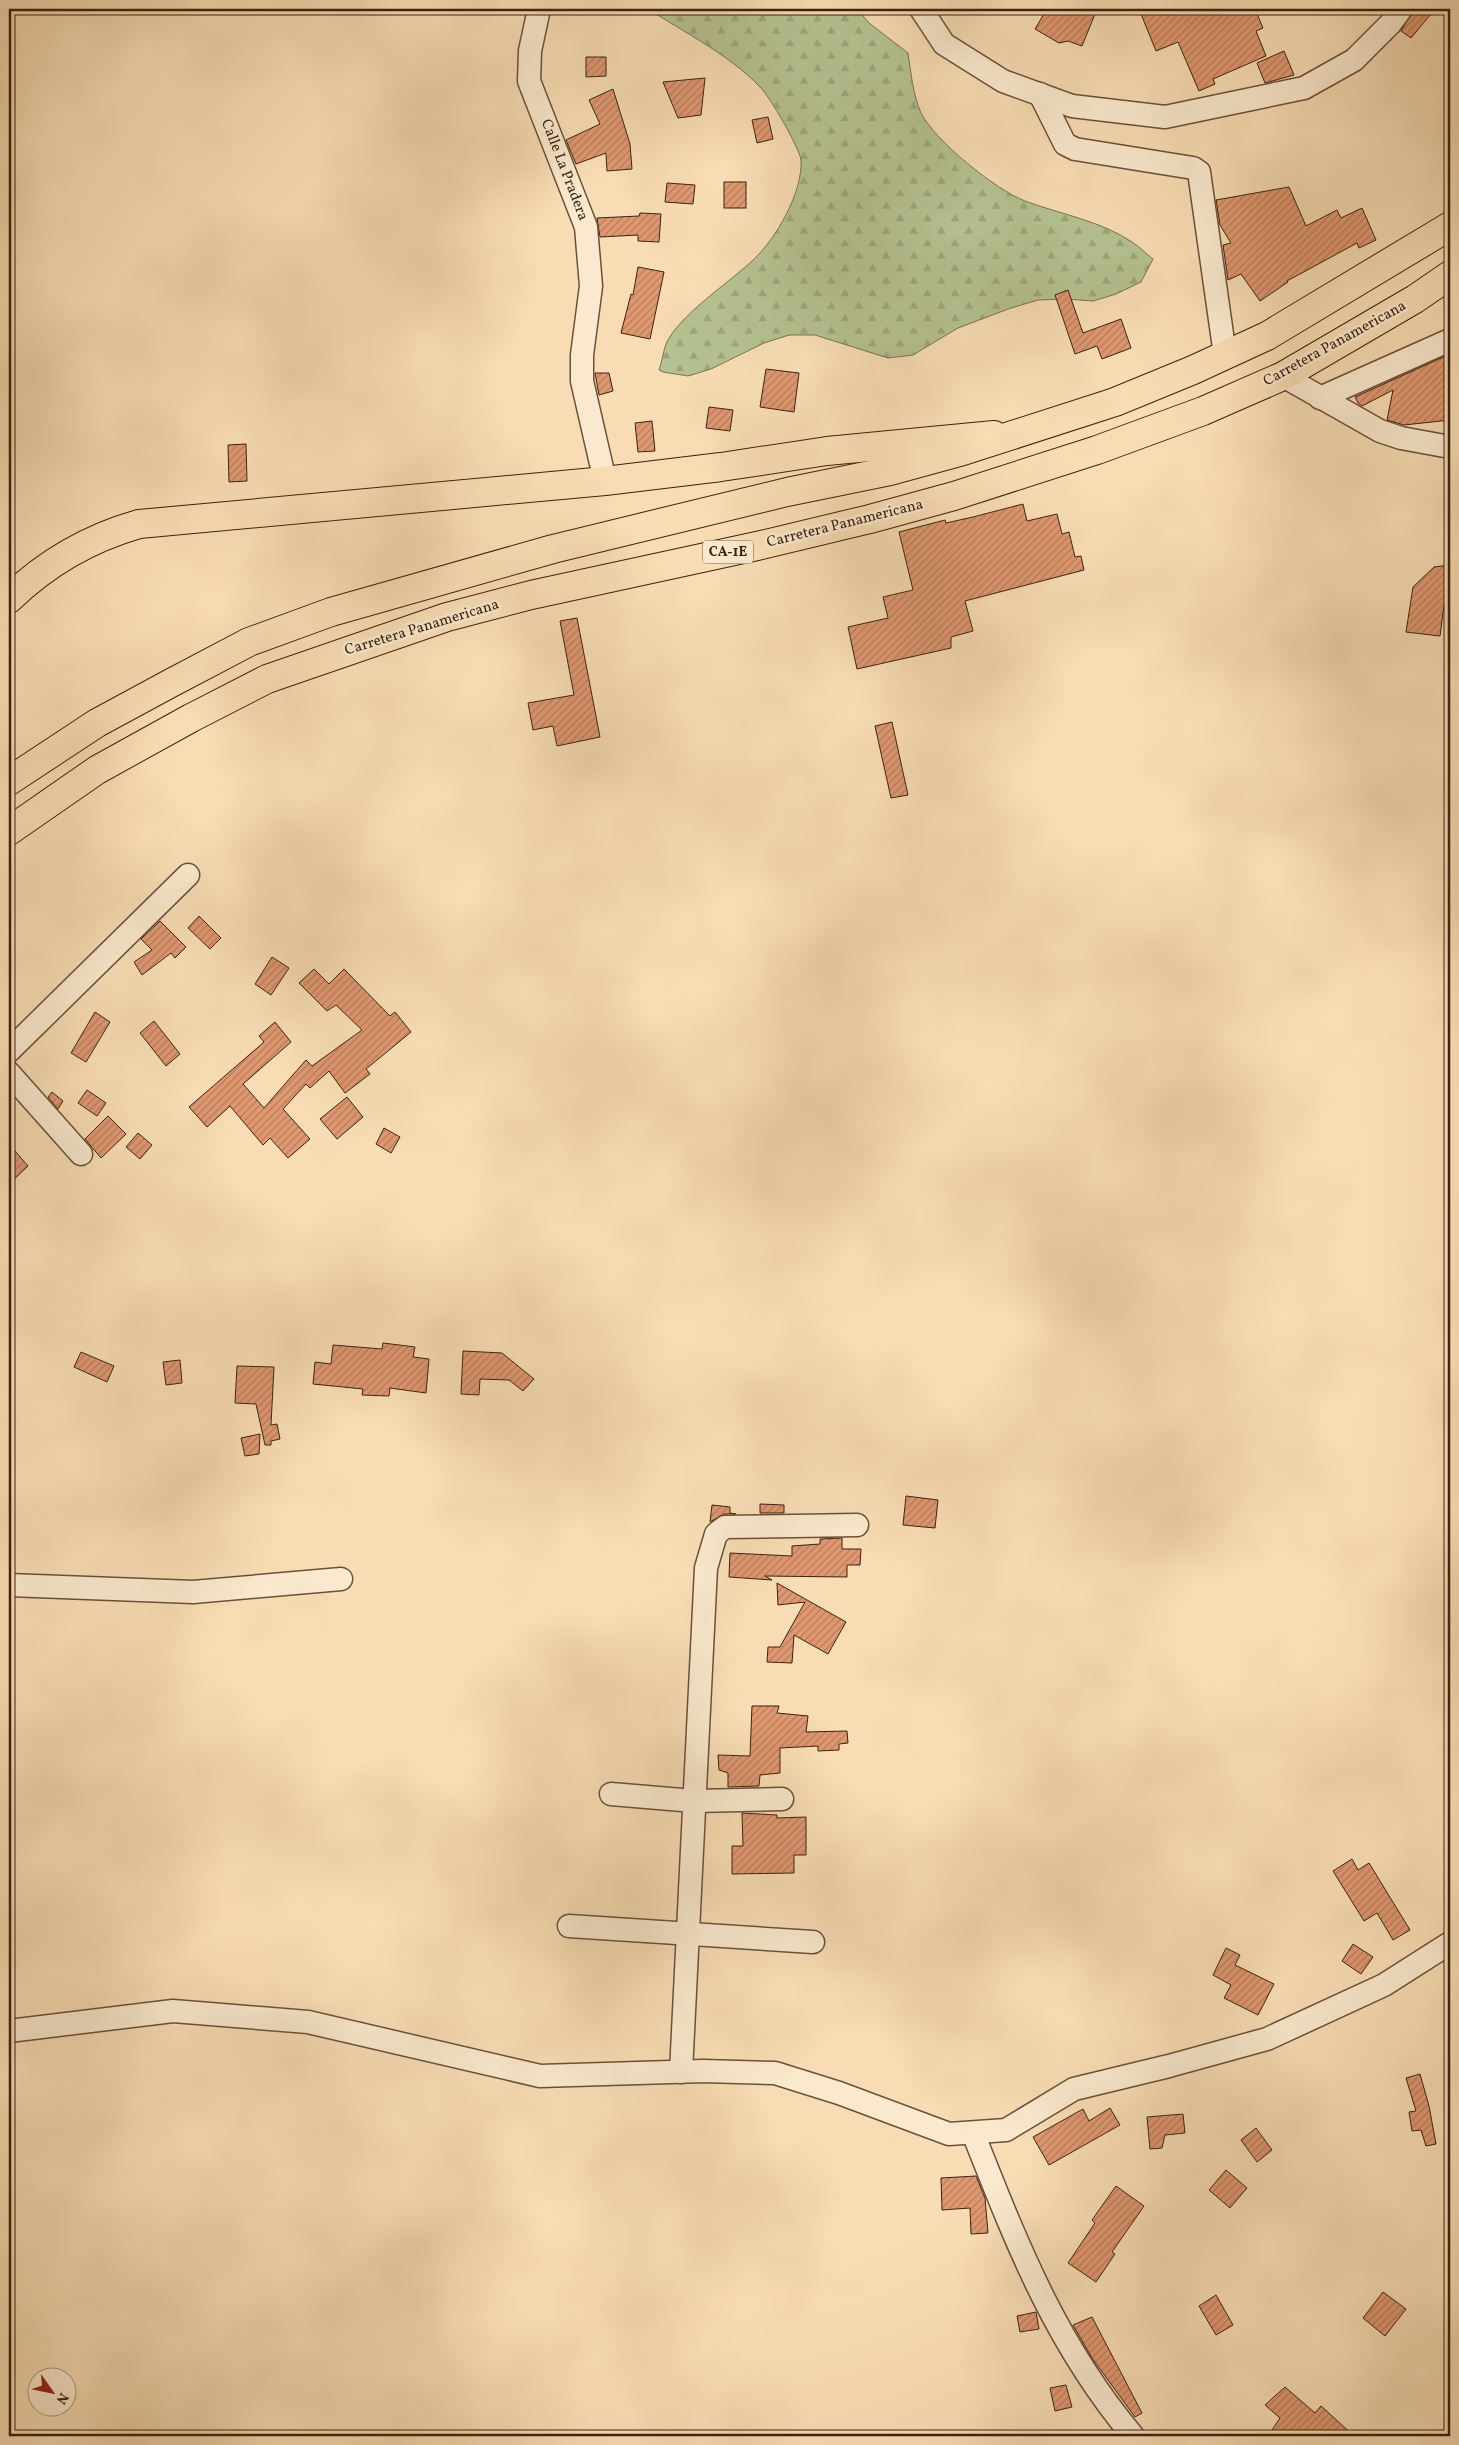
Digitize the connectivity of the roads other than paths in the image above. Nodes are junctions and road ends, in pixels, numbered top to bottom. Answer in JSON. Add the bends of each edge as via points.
{"nodes":[{"id":1,"x":539,"y":9,"type":"edge"},
{"id":2,"x":921,"y":9,"type":"edge"},
{"id":3,"x":1401,"y":9,"type":"edge"},
{"id":4,"x":1040,"y":94,"type":"junction"},
{"id":5,"x":1450,"y":226,"type":"edge"},
{"id":6,"x":1450,"y":276,"type":"edge"},
{"id":7,"x":1450,"y":340,"type":"edge"},
{"id":8,"x":1225,"y":355,"type":"junction"},
{"id":9,"x":1283,"y":376,"type":"junction"},
{"id":10,"x":1320,"y":398,"type":"junction"},
{"id":11,"x":1025,"y":432,"type":"junction"},
{"id":12,"x":1450,"y":447,"type":"edge"},
{"id":13,"x":605,"y":481,"type":"junction"},
{"id":14,"x":9,"y":599,"type":"edge"},
{"id":15,"x":9,"y":781,"type":"edge"},
{"id":16,"x":9,"y":831,"type":"edge"},
{"id":17,"x":188,"y":876,"type":"dead end"},
{"id":18,"x":9,"y":1051,"type":"edge"},
{"id":19,"x":9,"y":1073,"type":"edge"},
{"id":20,"x":81,"y":1154,"type":"dead end"},
{"id":21,"x":857,"y":1525,"type":"dead end"},
{"id":22,"x":341,"y":1579,"type":"dead end"},
{"id":23,"x":9,"y":1585,"type":"edge"},
{"id":24,"x":611,"y":1794,"type":"dead end"},
{"id":25,"x":782,"y":1799,"type":"dead end"},
{"id":26,"x":694,"y":1801,"type":"junction"},
{"id":27,"x":568,"y":1926,"type":"dead end"},
{"id":28,"x":688,"y":1936,"type":"junction"},
{"id":29,"x":814,"y":1942,"type":"dead end"},
{"id":30,"x":1450,"y":1943,"type":"edge"},
{"id":31,"x":9,"y":2031,"type":"edge"},
{"id":32,"x":681,"y":2072,"type":"junction"},
{"id":33,"x":973,"y":2133,"type":"junction"},
{"id":34,"x":1133,"y":2436,"type":"edge"}],
"edges":[{"from":1,"to":13,"type":"street","name":"Calle La Pradera","via":[[530,51],[529,81],[586,227],[591,286],[582,381]]},
{"from":2,"to":4,"type":"street","via":[[944,44],[1003,81]]},
{"from":3,"to":4,"type":"street","via":[[1354,60],[1304,88],[1165,117],[1072,106]]},
{"from":4,"to":8,"type":"street","via":[[1065,144],[1075,149],[1193,168],[1199,172]]},
{"from":5,"to":8,"type":"main road","via":[[1267,336]]},
{"from":6,"to":9,"type":"main road","name":"Carretera Panamericana","number":"CA-1E"},
{"from":7,"to":10,"type":"street"},
{"from":8,"to":11,"type":"main road","via":[[1115,402]]},
{"from":9,"to":10,"type":"street"},
{"from":9,"to":16,"type":"main road","name":"Carretera Panamericana","number":"CA-1E","via":[[1203,411],[1097,450],[954,496],[757,546],[531,595],[447,617],[267,679],[98,770]]},
{"from":10,"to":12,"type":"street","via":[[1380,431]]},
{"from":11,"to":13,"type":"main road","via":[[827,451],[721,468]]},
{"from":11,"to":15,"type":"main road","via":[[890,471],[787,492],[552,549],[331,612],[249,642],[97,722]]},
{"from":13,"to":14,"type":"main road","via":[[140,524],[92,541],[56,560]]},
{"from":17,"to":18,"type":"street"},
{"from":19,"to":20,"type":"street"},
{"from":21,"to":26,"type":"street","via":[[724,1528],[716,1534],[706,1568]]},
{"from":22,"to":23,"type":"street","via":[[193,1592]]},
{"from":24,"to":26,"type":"street"},
{"from":25,"to":26,"type":"street"},
{"from":26,"to":28,"type":"street"},
{"from":27,"to":28,"type":"street"},
{"from":28,"to":29,"type":"street"},
{"from":28,"to":32,"type":"street"},
{"from":30,"to":33,"type":"street","via":[[1384,1985],[1267,2039],[1074,2088],[1006,2130]]},
{"from":31,"to":32,"type":"street","via":[[173,2011],[308,2022],[540,2076]]},
{"from":32,"to":33,"type":"street","via":[[775,2073],[949,2134]]},
{"from":33,"to":34,"type":"street","via":[[1020,2252],[1050,2314],[1089,2377]]}]}
